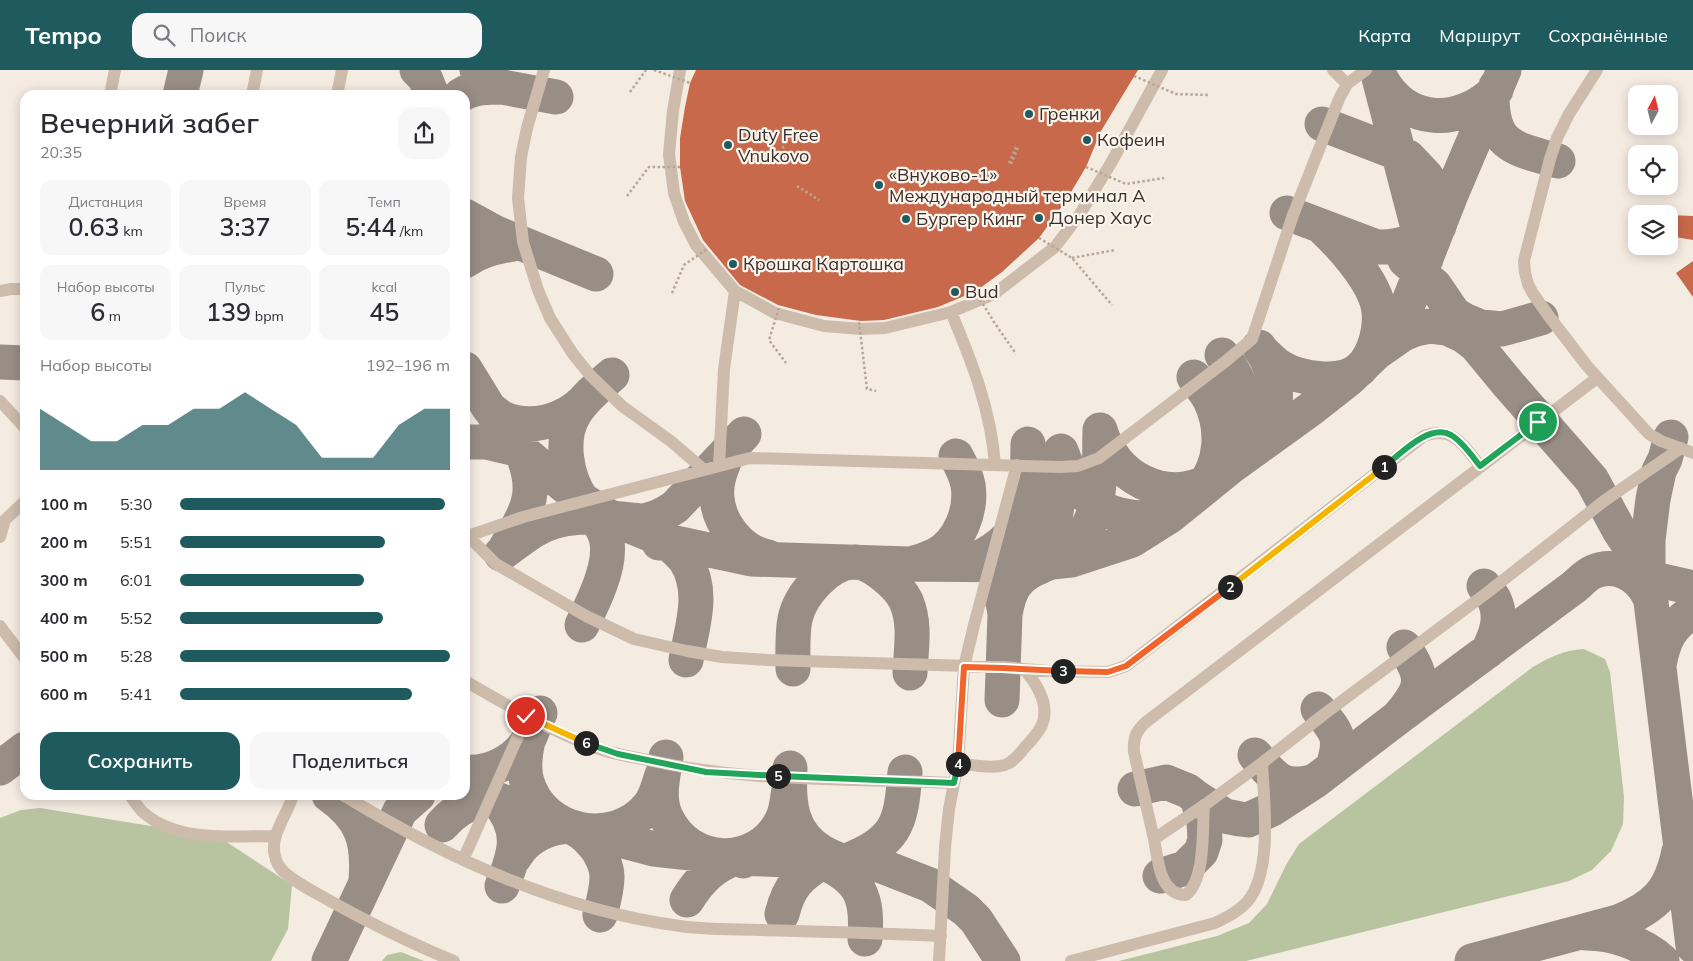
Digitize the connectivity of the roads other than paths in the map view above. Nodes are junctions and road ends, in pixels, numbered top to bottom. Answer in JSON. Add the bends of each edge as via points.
{"nodes":[{"id":1,"x":115,"y":70,"type":"edge"},
{"id":2,"x":257,"y":70,"type":"edge"},
{"id":3,"x":342,"y":70,"type":"edge"},
{"id":4,"x":544,"y":70,"type":"edge"},
{"id":5,"x":680,"y":70,"type":"edge"},
{"id":6,"x":1162,"y":70,"type":"edge"},
{"id":7,"x":1333,"y":70,"type":"edge"},
{"id":8,"x":1366,"y":70,"type":"edge"},
{"id":9,"x":1598,"y":70,"type":"edge"},
{"id":10,"x":1347,"y":84,"type":"junction"},
{"id":11,"x":111,"y":90,"type":"edge"},
{"id":12,"x":253,"y":90,"type":"edge"},
{"id":13,"x":338,"y":90,"type":"edge"},
{"id":14,"x":20,"y":289,"type":"edge"},
{"id":15,"x":0,"y":291,"type":"edge"},
{"id":16,"x":735,"y":291,"type":"junction"},
{"id":17,"x":951,"y":312,"type":"junction"},
{"id":18,"x":1597,"y":378,"type":"junction"},
{"id":19,"x":0,"y":401,"type":"edge"},
{"id":20,"x":20,"y":423,"type":"edge"},
{"id":21,"x":1687,"y":451,"type":"edge"},
{"id":22,"x":995,"y":465,"type":"junction"},
{"id":23,"x":719,"y":466,"type":"junction"},
{"id":24,"x":1016,"y":466,"type":"junction"},
{"id":25,"x":1480,"y":466,"type":"junction"},
{"id":26,"x":703,"y":469,"type":"junction"},
{"id":27,"x":20,"y":506,"type":"edge"},
{"id":28,"x":470,"y":534,"type":"edge"},
{"id":29,"x":0,"y":537,"type":"edge"},
{"id":30,"x":470,"y":539,"type":"edge"},
{"id":31,"x":0,"y":626,"type":"edge"},
{"id":32,"x":20,"y":652,"type":"edge"},
{"id":33,"x":964,"y":667,"type":"junction"},
{"id":34,"x":1024,"y":669,"type":"junction"},
{"id":35,"x":470,"y":684,"type":"edge"},
{"id":36,"x":526,"y":716,"type":"junction"},
{"id":37,"x":958,"y":763,"type":"junction"},
{"id":38,"x":1262,"y":763,"type":"junction"},
{"id":39,"x":954,"y":783,"type":"junction"},
{"id":40,"x":134,"y":800,"type":"edge"},
{"id":41,"x":291,"y":800,"type":"edge"},
{"id":42,"x":352,"y":800,"type":"edge"},
{"id":43,"x":1204,"y":805,"type":"junction"},
{"id":44,"x":276,"y":836,"type":"junction"},
{"id":45,"x":1154,"y":839,"type":"junction"},
{"id":46,"x":463,"y":860,"type":"junction"},
{"id":47,"x":942,"y":936,"type":"junction"},
{"id":48,"x":454,"y":961,"type":"edge"},
{"id":49,"x":939,"y":961,"type":"edge"},
{"id":50,"x":1071,"y":961,"type":"edge"}],
"edges":[{"from":1,"to":11,"type":"lane"},
{"from":2,"to":12,"type":"lane"},
{"from":3,"to":13,"type":"lane"},
{"from":4,"to":26,"type":"lane","via":[[521,157],[518,198],[523,242],[538,290],[550,318],[590,375],[622,406]]},
{"from":5,"to":16,"type":"lane","via":[[669,154],[674,193],[696,245]]},
{"from":6,"to":17,"type":"lane","via":[[1111,163],[1055,247],[994,294]]},
{"from":7,"to":10,"type":"lane"},
{"from":8,"to":10,"type":"lane"},
{"from":9,"to":18,"type":"lane","via":[[1557,138],[1524,261],[1532,292]]},
{"from":10,"to":24,"type":"lane","via":[[1293,215],[1252,338],[1099,458],[1078,466]]},
{"from":14,"to":15,"type":"lane"},
{"from":16,"to":17,"type":"lane","via":[[775,313],[824,326],[861,330],[884,328]]},
{"from":16,"to":23,"type":"lane","via":[[724,369]]},
{"from":17,"to":22,"type":"lane","via":[[986,406]]},
{"from":18,"to":21,"type":"lane","via":[[1649,434]]},
{"from":18,"to":25,"type":"lane"},
{"from":19,"to":20,"type":"lane"},
{"from":21,"to":38,"type":"lane","via":[[1604,501]]},
{"from":22,"to":23,"type":"lane","via":[[750,458]]},
{"from":22,"to":24,"type":"lane"},
{"from":23,"to":26,"type":"lane"},
{"from":24,"to":33,"type":"lane"},
{"from":25,"to":34,"type":"lane","via":[[1451,435],[1436,432],[1424,436],[1126,666],[1108,672]]},
{"from":25,"to":45,"type":"lane","via":[[1138,729],[1133,742],[1134,752]]},
{"from":26,"to":28,"type":"lane"},
{"from":27,"to":29,"type":"lane","via":[[5,520]]},
{"from":30,"to":33,"type":"lane","via":[[496,564],[586,616],[634,639],[722,657]]},
{"from":31,"to":32,"type":"lane"},
{"from":33,"to":34,"type":"lane"},
{"from":33,"to":37,"type":"lane"},
{"from":34,"to":37,"type":"lane","via":[[1042,699],[1044,716],[1034,737],[1007,764]]},
{"from":35,"to":36,"type":"lane"},
{"from":36,"to":39,"type":"lane","via":[[595,747],[706,772]]},
{"from":36,"to":46,"type":"lane"},
{"from":37,"to":39,"type":"lane"},
{"from":38,"to":43,"type":"lane"},
{"from":38,"to":50,"type":"lane","via":[[1264,850],[1256,886],[1248,901],[1234,914],[1215,923]]},
{"from":39,"to":47,"type":"lane","via":[[945,847]]},
{"from":40,"to":44,"type":"lane","via":[[144,813],[171,828],[186,832]]},
{"from":41,"to":44,"type":"lane"},
{"from":42,"to":46,"type":"lane"},
{"from":43,"to":45,"type":"lane"},
{"from":43,"to":45,"type":"lane","via":[[1198,878],[1186,895],[1175,894],[1165,885]]},
{"from":44,"to":48,"type":"lane","via":[[274,856],[279,867],[302,885],[352,913]]},
{"from":46,"to":47,"type":"lane","via":[[569,902],[659,923],[729,929]]},
{"from":47,"to":49,"type":"lane"}]}
